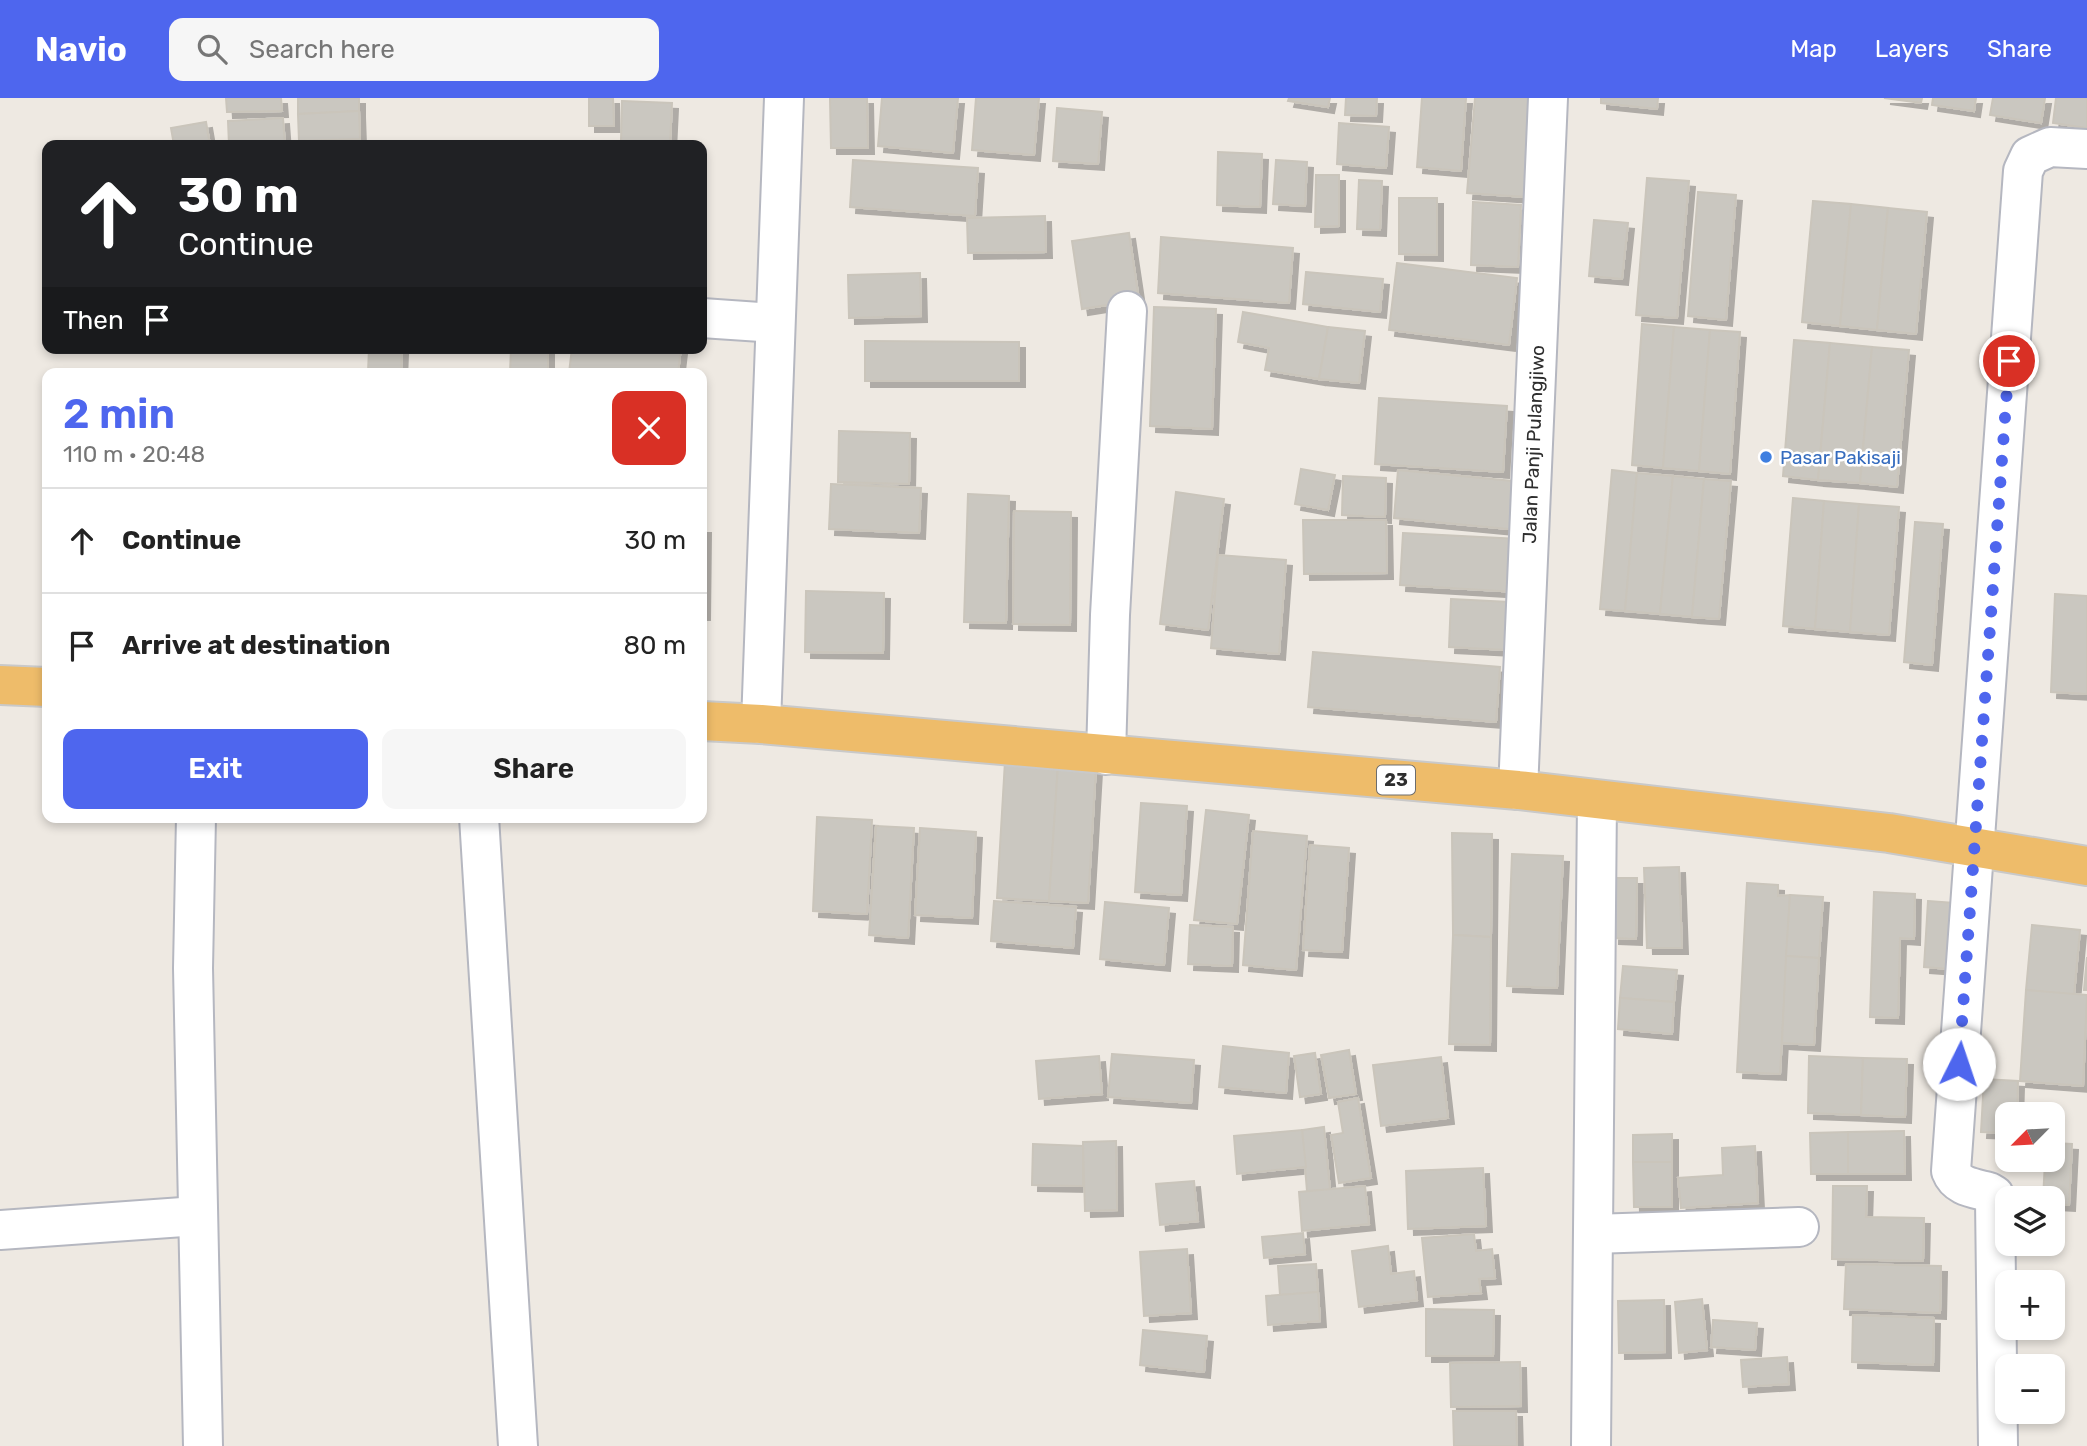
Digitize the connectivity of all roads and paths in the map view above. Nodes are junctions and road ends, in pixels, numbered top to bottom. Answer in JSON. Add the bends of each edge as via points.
{"nodes":[{"id":1,"x":784,"y":98,"type":"edge"},
{"id":2,"x":1548,"y":98,"type":"edge"},
{"id":3,"x":2087,"y":149,"type":"edge"},
{"id":4,"x":1127,"y":311,"type":"dead end"},
{"id":5,"x":707,"y":318,"type":"edge"},
{"id":6,"x":775,"y":323,"type":"junction"},
{"id":7,"x":0,"y":685,"type":"edge"},
{"id":8,"x":42,"y":687,"type":"edge"},
{"id":9,"x":707,"y":721,"type":"edge"},
{"id":10,"x":761,"y":724,"type":"junction"},
{"id":11,"x":1106,"y":754,"type":"junction"},
{"id":12,"x":1518,"y":790,"type":"junction"},
{"id":13,"x":1597,"y":800,"type":"junction"},
{"id":14,"x":197,"y":823,"type":"edge"},
{"id":15,"x":479,"y":823,"type":"edge"},
{"id":16,"x":1973,"y":849,"type":"junction"},
{"id":17,"x":2087,"y":866,"type":"edge"},
{"id":18,"x":197,"y":1216,"type":"junction"},
{"id":19,"x":1799,"y":1227,"type":"dead end"},
{"id":20,"x":0,"y":1230,"type":"edge"},
{"id":21,"x":1593,"y":1234,"type":"junction"},
{"id":22,"x":203,"y":1446,"type":"edge"},
{"id":23,"x":518,"y":1446,"type":"edge"},
{"id":24,"x":1591,"y":1446,"type":"edge"},
{"id":25,"x":1998,"y":1446,"type":"edge"}],
"edges":[{"from":1,"to":6,"type":"street"},
{"from":2,"to":12,"type":"street","name":"Jalan Panji Pulangjiwo"},
{"from":3,"to":16,"type":"street","via":[[2050,147],[2030,156],[2023,171]]},
{"from":4,"to":11,"type":"street"},
{"from":5,"to":6,"type":"street"},
{"from":6,"to":10,"type":"street"},
{"from":7,"to":8,"type":"highway"},
{"from":9,"to":10,"type":"highway","number":"23"},
{"from":10,"to":11,"type":"highway","number":"23"},
{"from":11,"to":12,"type":"highway","number":"23"},
{"from":12,"to":13,"type":"highway","number":"23"},
{"from":13,"to":16,"type":"highway","number":"23","via":[[1889,833]]},
{"from":13,"to":21,"type":"street"},
{"from":14,"to":18,"type":"street","via":[[193,968]]},
{"from":15,"to":23,"type":"street"},
{"from":16,"to":17,"type":"highway","number":"23"},
{"from":16,"to":25,"type":"street","via":[[1951,1171],[1960,1184],[1994,1195]]},
{"from":18,"to":20,"type":"street"},
{"from":18,"to":22,"type":"street"},
{"from":19,"to":21,"type":"street"},
{"from":21,"to":24,"type":"street"}]}
